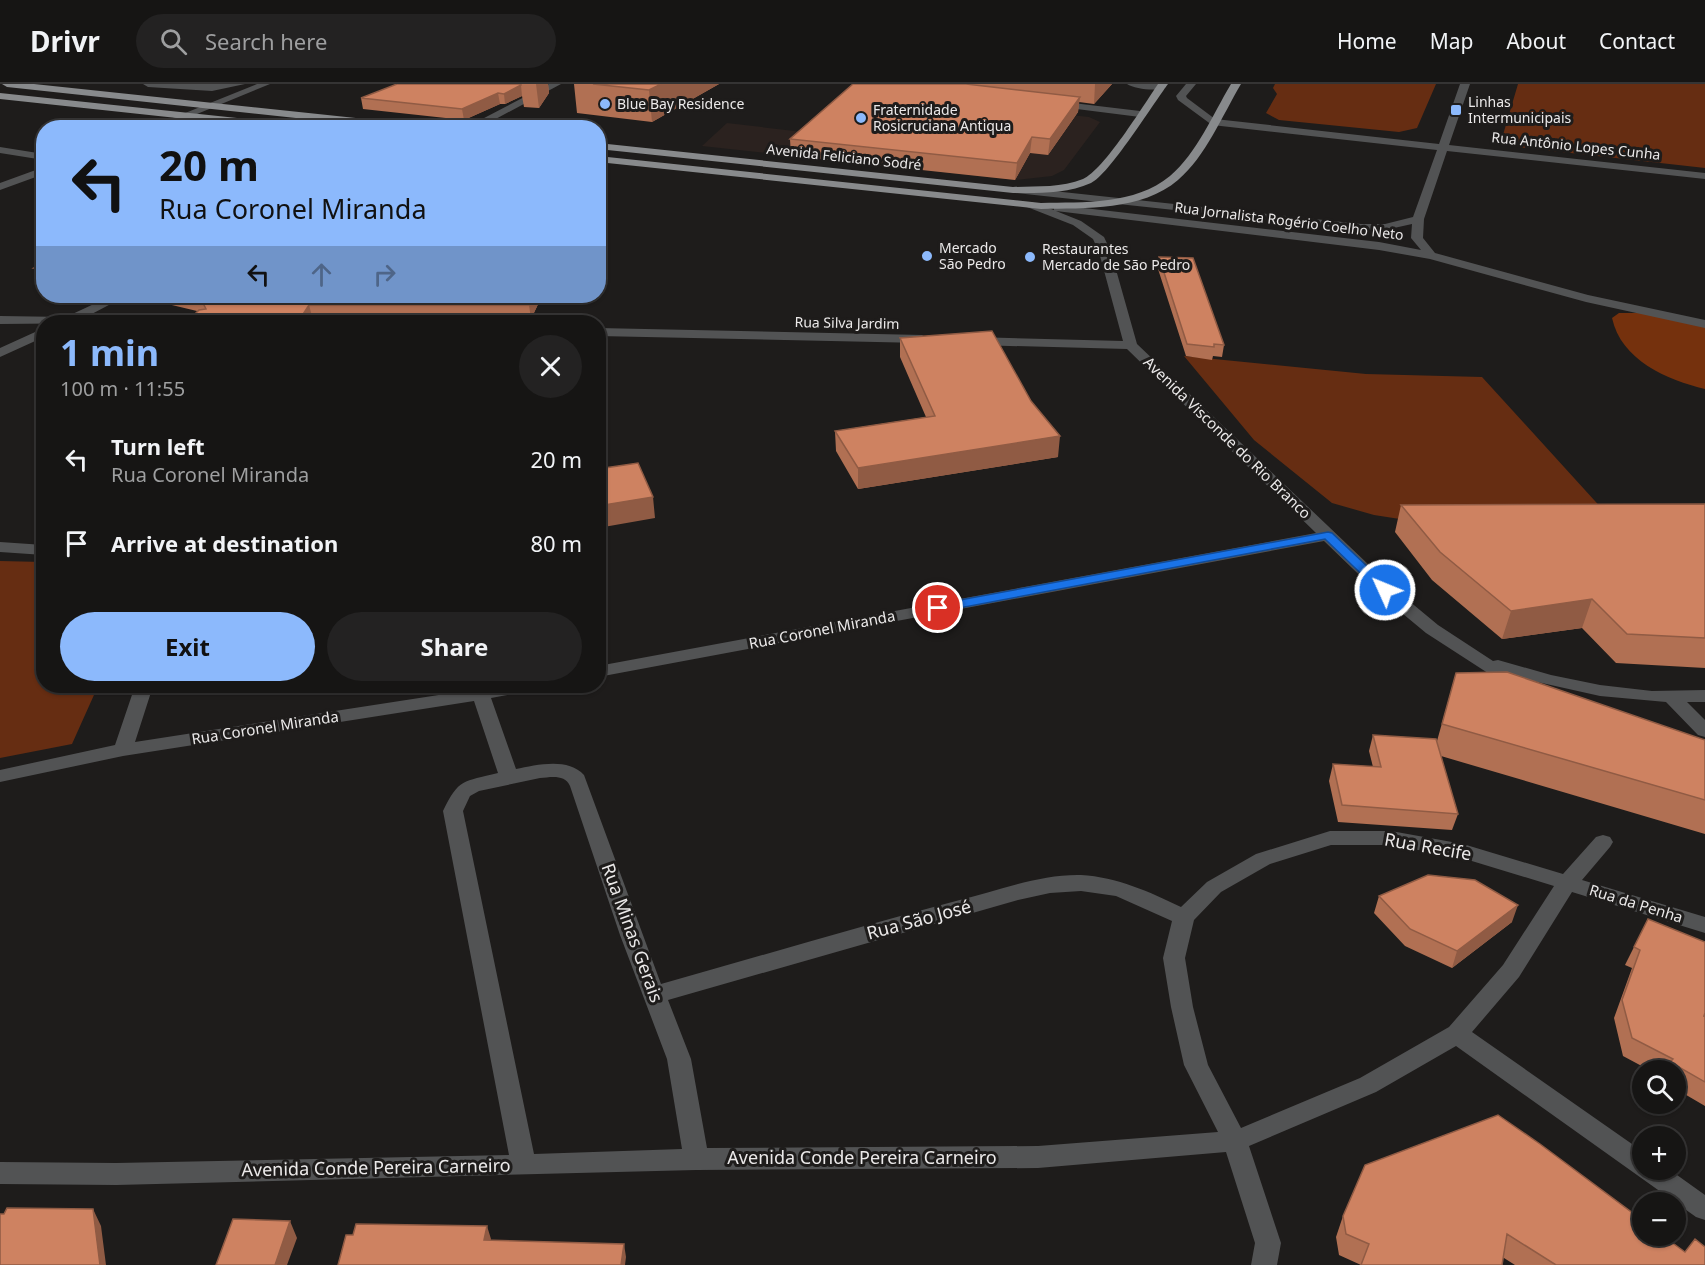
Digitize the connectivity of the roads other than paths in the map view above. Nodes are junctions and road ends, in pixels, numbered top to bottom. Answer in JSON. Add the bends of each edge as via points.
{"nodes":[{"id":1,"x":7,"y":84,"type":"edge"},
{"id":2,"x":148,"y":84,"type":"edge"},
{"id":3,"x":240,"y":84,"type":"edge"},
{"id":4,"x":265,"y":84,"type":"edge"},
{"id":5,"x":556,"y":84,"type":"edge"},
{"id":6,"x":1132,"y":84,"type":"edge"},
{"id":7,"x":1191,"y":84,"type":"edge"},
{"id":8,"x":1236,"y":84,"type":"edge"},
{"id":9,"x":1465,"y":84,"type":"edge"},
{"id":10,"x":1162,"y":86,"type":"edge"},
{"id":11,"x":0,"y":96,"type":"edge"},
{"id":12,"x":1048,"y":103,"type":"edge"},
{"id":13,"x":212,"y":105,"type":"junction"},
{"id":14,"x":1140,"y":114,"type":"junction"},
{"id":15,"x":184,"y":115,"type":"junction"},
{"id":16,"x":172,"y":120,"type":"edge"},
{"id":17,"x":230,"y":120,"type":"edge"},
{"id":18,"x":349,"y":120,"type":"edge"},
{"id":19,"x":486,"y":120,"type":"edge"},
{"id":20,"x":1212,"y":122,"type":"junction"},
{"id":21,"x":606,"y":147,"type":"edge"},
{"id":22,"x":1444,"y":147,"type":"junction"},
{"id":23,"x":0,"y":150,"type":"edge"},
{"id":24,"x":36,"y":155,"type":"edge"},
{"id":25,"x":606,"y":160,"type":"edge"},
{"id":26,"x":36,"y":173,"type":"edge"},
{"id":27,"x":1705,"y":176,"type":"edge"},
{"id":28,"x":0,"y":187,"type":"edge"},
{"id":29,"x":1013,"y":190,"type":"junction"},
{"id":30,"x":1113,"y":201,"type":"junction"},
{"id":31,"x":1036,"y":206,"type":"junction"},
{"id":32,"x":1418,"y":219,"type":"junction"},
{"id":33,"x":1431,"y":256,"type":"junction"},
{"id":34,"x":105,"y":303,"type":"edge"},
{"id":35,"x":81,"y":315,"type":"edge"},
{"id":36,"x":0,"y":320,"type":"edge"},
{"id":37,"x":36,"y":321,"type":"edge"},
{"id":38,"x":1705,"y":324,"type":"edge"},
{"id":39,"x":606,"y":332,"type":"edge"},
{"id":40,"x":36,"y":336,"type":"edge"},
{"id":41,"x":932,"y":340,"type":"edge"},
{"id":42,"x":955,"y":340,"type":"edge"},
{"id":43,"x":1131,"y":345,"type":"junction"},
{"id":44,"x":0,"y":352,"type":"edge"},
{"id":45,"x":1328,"y":535,"type":"junction"},
{"id":46,"x":0,"y":547,"type":"edge"},
{"id":47,"x":36,"y":549,"type":"edge"},
{"id":48,"x":1474,"y":657,"type":"junction"},
{"id":49,"x":606,"y":670,"type":"edge"},
{"id":50,"x":142,"y":693,"type":"edge"},
{"id":51,"x":492,"y":693,"type":"edge"},
{"id":52,"x":481,"y":695,"type":"junction"},
{"id":53,"x":1542,"y":696,"type":"edge"},
{"id":54,"x":1705,"y":696,"type":"edge"},
{"id":55,"x":1672,"y":698,"type":"junction"},
{"id":56,"x":1705,"y":731,"type":"edge"},
{"id":57,"x":123,"y":750,"type":"junction"},
{"id":58,"x":0,"y":776,"type":"edge"},
{"id":59,"x":509,"y":778,"type":"junction"},
{"id":60,"x":1603,"y":842,"type":"dead end"},
{"id":61,"x":1568,"y":883,"type":"junction"},
{"id":62,"x":1184,"y":917,"type":"junction"},
{"id":63,"x":1705,"y":926,"type":"edge"},
{"id":64,"x":655,"y":995,"type":"junction"},
{"id":65,"x":1456,"y":1034,"type":"junction"},
{"id":66,"x":1235,"y":1141,"type":"junction"},
{"id":67,"x":696,"y":1158,"type":"junction"},
{"id":68,"x":1632,"y":1158,"type":"edge"},
{"id":69,"x":524,"y":1166,"type":"junction"},
{"id":70,"x":0,"y":1173,"type":"edge"},
{"id":71,"x":1664,"y":1180,"type":"edge"},
{"id":72,"x":1705,"y":1209,"type":"edge"},
{"id":73,"x":1264,"y":1265,"type":"edge"}],
"edges":[{"from":1,"to":13,"type":"main road"},
{"from":2,"to":3,"type":"street","via":[[212,88]]},
{"from":4,"to":13,"type":"street"},
{"from":5,"to":19,"type":"street"},
{"from":6,"to":10,"type":"street"},
{"from":7,"to":20,"type":"street","via":[[1181,96],[1183,100]]},
{"from":8,"to":20,"type":"main road"},
{"from":9,"to":22,"type":"street"},
{"from":10,"to":14,"type":"main road"},
{"from":11,"to":15,"type":"main road"},
{"from":12,"to":14,"type":"street"},
{"from":13,"to":15,"type":"street"},
{"from":13,"to":18,"type":"main road"},
{"from":14,"to":29,"type":"main road","name":"Avenida Feliciano Sodré","via":[[1098,175],[1086,183],[1066,188]]},
{"from":15,"to":16,"type":"street"},
{"from":15,"to":17,"type":"main road"},
{"from":20,"to":22,"type":"street","name":"Rua Antônio Lopes Cunha"},
{"from":20,"to":30,"type":"main road","via":[[1174,178],[1155,190]]},
{"from":21,"to":29,"type":"main road","name":"Avenida Feliciano Sodré"},
{"from":22,"to":27,"type":"street","name":"Rua Antônio Lopes Cunha"},
{"from":22,"to":32,"type":"street"},
{"from":23,"to":24,"type":"street"},
{"from":25,"to":31,"type":"main road","name":"Avenida Feliciano Sodré"},
{"from":26,"to":28,"type":"street"},
{"from":29,"to":30,"type":"street"},
{"from":30,"to":31,"type":"main road"},
{"from":30,"to":32,"type":"street","via":[[1368,227]]},
{"from":31,"to":33,"type":"street","name":"Rua Jornalista Rogério Coelho Neto","via":[[1345,241]]},
{"from":31,"to":43,"type":"street","name":"Avenida Visconde do Rio Branco","via":[[1077,223],[1098,237]]},
{"from":32,"to":33,"type":"street","via":[[1417,238]]},
{"from":33,"to":38,"type":"street","name":"Rua Jornalista Rogério Coelho Neto","via":[[1586,298]]},
{"from":34,"to":35,"type":"street"},
{"from":36,"to":37,"type":"street"},
{"from":39,"to":41,"type":"street","name":"Rua Silva Jardim"},
{"from":40,"to":44,"type":"street"},
{"from":42,"to":43,"type":"street"},
{"from":43,"to":45,"type":"street","name":"Avenida Visconde do Rio Branco"},
{"from":45,"to":48,"type":"street","name":"Avenida Visconde do Rio Branco","via":[[1385,590]]},
{"from":45,"to":49,"type":"street","name":"Rua Coronel Miranda"},
{"from":46,"to":47,"type":"street"},
{"from":48,"to":53,"type":"street","name":"Avenida Visconde do Rio Branco","via":[[1501,676]]},
{"from":48,"to":55,"type":"street","via":[[1561,683]]},
{"from":50,"to":57,"type":"street"},
{"from":51,"to":52,"type":"street","name":"Rua Coronel Miranda"},
{"from":52,"to":57,"type":"street","name":"Rua Coronel Miranda"},
{"from":52,"to":59,"type":"street"},
{"from":54,"to":55,"type":"street"},
{"from":55,"to":56,"type":"street"},
{"from":57,"to":58,"type":"street","name":"Rua Coronel Miranda"},
{"from":59,"to":64,"type":"street","name":"Rua Minas Gerais","via":[[563,770],[576,777]]},
{"from":59,"to":69,"type":"street","name":"Rua Minas Gerais","via":[[462,792],[453,811]]},
{"from":60,"to":61,"type":"street","name":"Avenida Conde Pereira Carneiro"},
{"from":61,"to":62,"type":"street","name":"Rua Recife","via":[[1463,851],[1391,838],[1330,838],[1263,859],[1214,887]]},
{"from":61,"to":63,"type":"street","name":"Rua da Penha"},
{"from":61,"to":65,"type":"street","name":"Avenida Conde Pereira Carneiro","via":[[1511,971]]},
{"from":62,"to":64,"type":"street","name":"Rua São José","via":[[1112,887],[1080,883],[1046,887]]},
{"from":62,"to":66,"type":"street","via":[[1174,958],[1182,1006],[1196,1065]]},
{"from":64,"to":67,"type":"street","name":"Rua Minas Gerais","via":[[679,1059]]},
{"from":65,"to":66,"type":"street","name":"Avenida Conde Pereira Carneiro","via":[[1368,1084]]},
{"from":65,"to":68,"type":"street"},
{"from":66,"to":67,"type":"street","name":"Avenida Conde Pereira Carneiro","via":[[1038,1157]]},
{"from":66,"to":73,"type":"street","via":[[1268,1243]]},
{"from":67,"to":69,"type":"street","name":"Avenida Conde Pereira Carneiro"},
{"from":69,"to":70,"type":"street","name":"Avenida Conde Pereira Carneiro"},
{"from":71,"to":72,"type":"street"}]}
